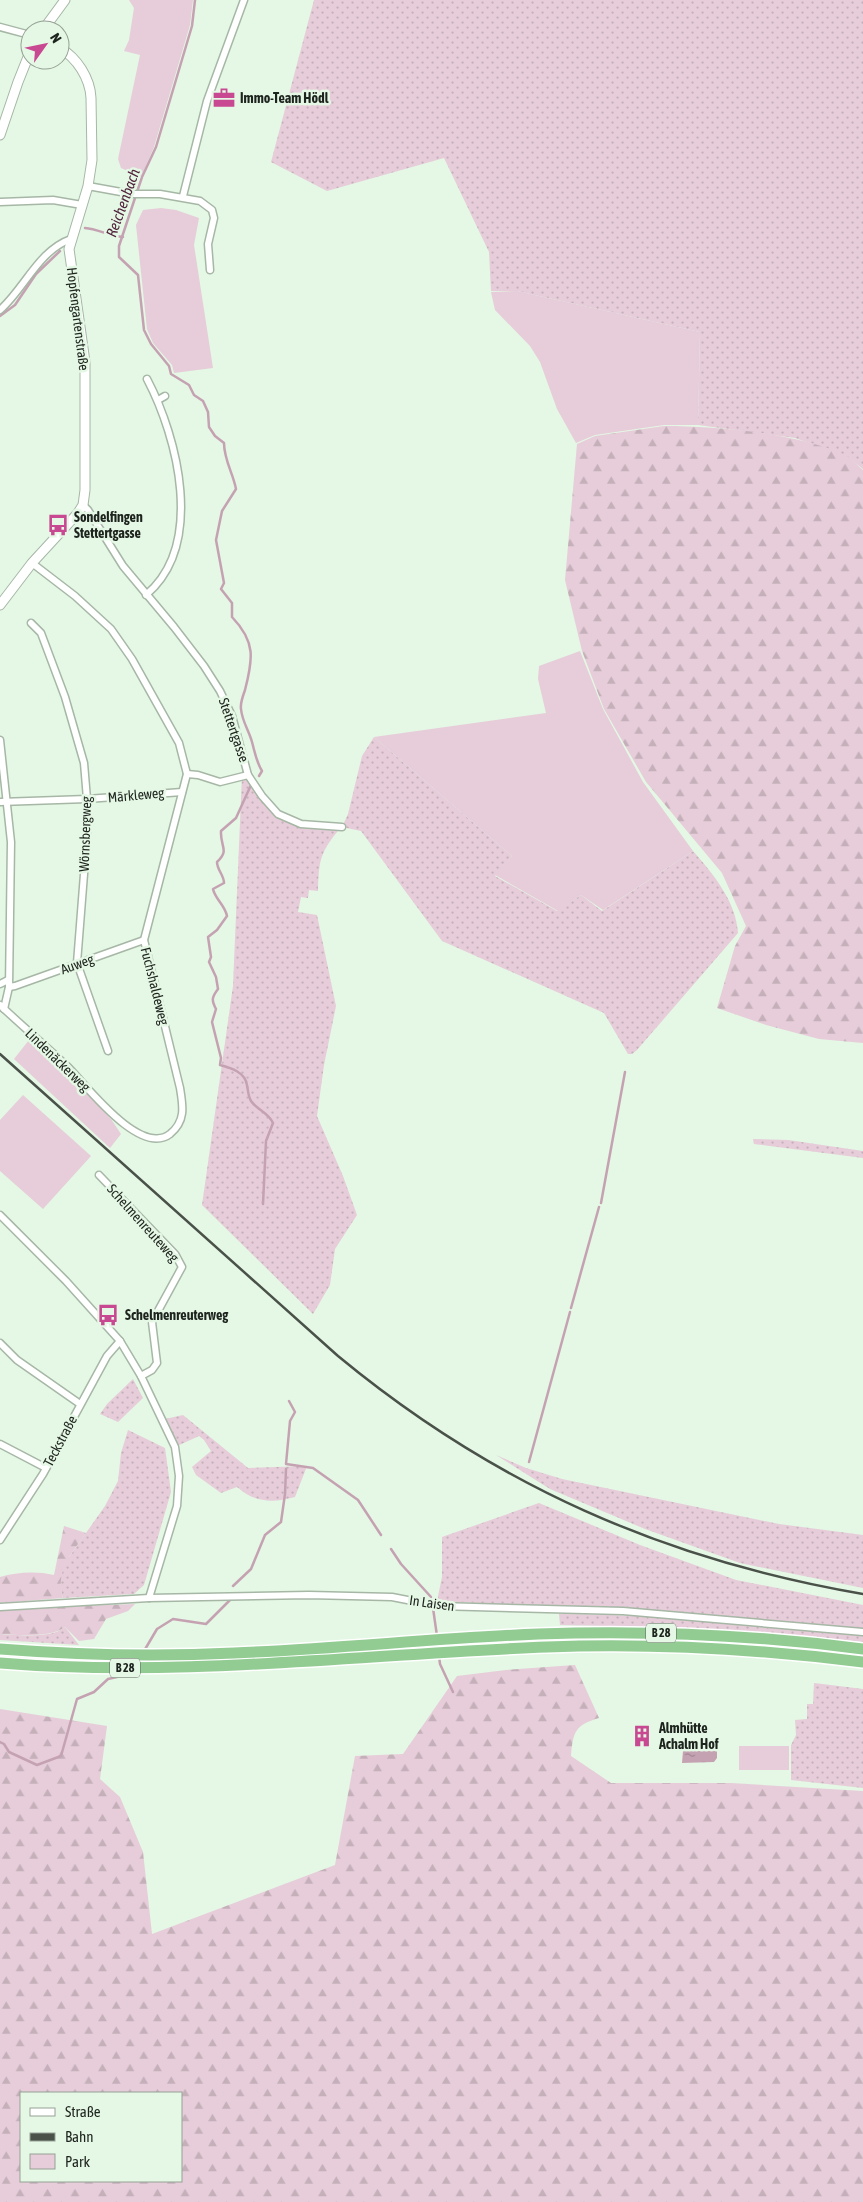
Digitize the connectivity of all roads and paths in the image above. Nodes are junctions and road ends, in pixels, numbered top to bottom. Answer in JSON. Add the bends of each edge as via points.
{"nodes":[{"id":1,"x":65,"y":0,"type":"edge"},
{"id":2,"x":244,"y":0,"type":"edge"},
{"id":3,"x":50,"y":20,"type":"edge"},
{"id":4,"x":0,"y":27,"type":"edge"},
{"id":5,"x":20,"y":32,"type":"edge"},
{"id":6,"x":70,"y":56,"type":"edge"},
{"id":7,"x":23,"y":70,"type":"edge"},
{"id":8,"x":0,"y":135,"type":"edge"},
{"id":9,"x":88,"y":186,"type":"junction"},
{"id":10,"x":183,"y":196,"type":"junction"},
{"id":11,"x":0,"y":202,"type":"edge"},
{"id":12,"x":82,"y":205,"type":"junction"},
{"id":13,"x":70,"y":239,"type":"junction"},
{"id":14,"x":210,"y":270,"type":"dead end"},
{"id":15,"x":0,"y":310,"type":"edge"},
{"id":16,"x":147,"y":379,"type":"dead end"},
{"id":17,"x":165,"y":396,"type":"dead end"},
{"id":18,"x":158,"y":400,"type":"junction"},
{"id":19,"x":82,"y":505,"type":"junction"},
{"id":20,"x":32,"y":563,"type":"junction"},
{"id":21,"x":146,"y":595,"type":"junction"},
{"id":22,"x":0,"y":605,"type":"edge"},
{"id":23,"x":31,"y":623,"type":"dead end"},
{"id":24,"x":0,"y":740,"type":"edge"},
{"id":25,"x":187,"y":774,"type":"junction"},
{"id":26,"x":248,"y":774,"type":"junction"},
{"id":27,"x":182,"y":792,"type":"junction"},
{"id":28,"x":87,"y":799,"type":"junction"},
{"id":29,"x":3,"y":802,"type":"edge"},
{"id":30,"x":342,"y":827,"type":"dead end"},
{"id":31,"x":144,"y":940,"type":"junction"},
{"id":32,"x":77,"y":963,"type":"junction"},
{"id":33,"x":8,"y":983,"type":"junction"},
{"id":34,"x":0,"y":984,"type":"edge"},
{"id":35,"x":2,"y":1007,"type":"edge"},
{"id":36,"x":108,"y":1051,"type":"dead end"},
{"id":37,"x":114,"y":1117,"type":"joint"},
{"id":38,"x":98,"y":1174,"type":"dead end"},
{"id":39,"x":0,"y":1215,"type":"edge"},
{"id":40,"x":120,"y":1341,"type":"junction"},
{"id":41,"x":0,"y":1343,"type":"edge"},
{"id":42,"x":141,"y":1376,"type":"junction"},
{"id":43,"x":80,"y":1404,"type":"junction"},
{"id":44,"x":0,"y":1444,"type":"edge"},
{"id":45,"x":46,"y":1468,"type":"junction"},
{"id":46,"x":0,"y":1540,"type":"edge"},
{"id":47,"x":149,"y":1598,"type":"junction"},
{"id":48,"x":0,"y":1607,"type":"edge"},
{"id":49,"x":863,"y":1632,"type":"edge"},
{"id":50,"x":0,"y":1649,"type":"edge"},
{"id":51,"x":863,"y":1649,"type":"edge"},
{"id":52,"x":863,"y":1662,"type":"edge"},
{"id":53,"x":0,"y":1663,"type":"edge"}],
"edges":[{"from":1,"to":3,"type":"street"},
{"from":2,"to":10,"type":"street","via":[[207,102]]},
{"from":4,"to":5,"type":"street"},
{"from":6,"to":9,"type":"street","name":"Hopfengartenstraße","via":[[85,74],[90,88],[92,160]]},
{"from":7,"to":8,"type":"street"},
{"from":9,"to":10,"type":"street","via":[[135,194]]},
{"from":9,"to":12,"type":"street","name":"Hopfengartenstraße"},
{"from":10,"to":14,"type":"street","via":[[200,201],[212,210],[214,218],[208,244]]},
{"from":11,"to":12,"type":"street","via":[[53,200]]},
{"from":12,"to":13,"type":"street","name":"Hopfengartenstraße"},
{"from":13,"to":15,"type":"street","via":[[47,255]]},
{"from":13,"to":19,"type":"street","name":"Hopfengartenstraße","via":[[85,362],[85,490]]},
{"from":16,"to":18,"type":"street"},
{"from":17,"to":18,"type":"street"},
{"from":18,"to":21,"type":"street","via":[[180,475],[179,528],[172,562],[157,586]]},
{"from":19,"to":20,"type":"street","name":"Hopfengartenstraße","via":[[70,523]]},
{"from":19,"to":21,"type":"street","name":"Stettertgasse"},
{"from":20,"to":22,"type":"street","name":"Hopfengartenstraße"},
{"from":20,"to":25,"type":"street","name":"Fuchshaldeweg","via":[[111,629],[132,659],[179,743]]},
{"from":21,"to":26,"type":"street","name":"Stettertgasse","via":[[204,666],[220,691],[232,716]]},
{"from":23,"to":28,"type":"street","name":"Wörnsbergweg","via":[[41,633],[65,697],[84,763]]},
{"from":24,"to":29,"type":"street"},
{"from":25,"to":26,"type":"street","via":[[220,782]]},
{"from":25,"to":27,"type":"street","name":"Fuchshaldeweg"},
{"from":26,"to":30,"type":"street","name":"Stettertgasse","via":[[278,814],[301,824]]},
{"from":27,"to":28,"type":"street","name":"Märkleweg"},
{"from":27,"to":31,"type":"street","name":"Fuchshaldeweg"},
{"from":28,"to":29,"type":"street","name":"Märkleweg"},
{"from":28,"to":32,"type":"street","name":"Wörnsbergweg"},
{"from":29,"to":33,"type":"street","via":[[12,842]]},
{"from":31,"to":32,"type":"street","name":"Auweg"},
{"from":31,"to":37,"type":"street","name":"Fuchshaldeweg","via":[[184,1113],[174,1130],[160,1138],[140,1133]]},
{"from":32,"to":33,"type":"street","name":"Auweg"},
{"from":32,"to":36,"type":"street","name":"Wörnsbergweg"},
{"from":33,"to":34,"type":"street","name":"Auweg"},
{"from":33,"to":35,"type":"street"},
{"from":35,"to":37,"type":"street","name":"Lindenäckerweg","via":[[68,1068]]},
{"from":38,"to":42,"type":"street","name":"Schelmenreuteweg","via":[[175,1254],[182,1267],[152,1322],[157,1363]]},
{"from":39,"to":40,"type":"street"},
{"from":40,"to":42,"type":"street"},
{"from":40,"to":43,"type":"street","name":"Teckstraße","via":[[107,1356]]},
{"from":41,"to":43,"type":"street","via":[[18,1360]]},
{"from":42,"to":47,"type":"street","via":[[175,1447],[179,1476],[177,1506]]},
{"from":43,"to":45,"type":"street","name":"Teckstraße"},
{"from":44,"to":45,"type":"street"},
{"from":45,"to":46,"type":"street","name":"Teckstraße"},
{"from":47,"to":48,"type":"street","name":"In Laisen"},
{"from":47,"to":49,"type":"street","name":"In Laisen","via":[[392,1597],[438,1606],[623,1611]]},
{"from":50,"to":51,"type":"highway","number":"B 28","via":[[176,1655],[574,1633],[685,1634]]},
{"from":52,"to":53,"type":"highway","number":"B 28","via":[[658,1646],[548,1647],[176,1668]]}]}
